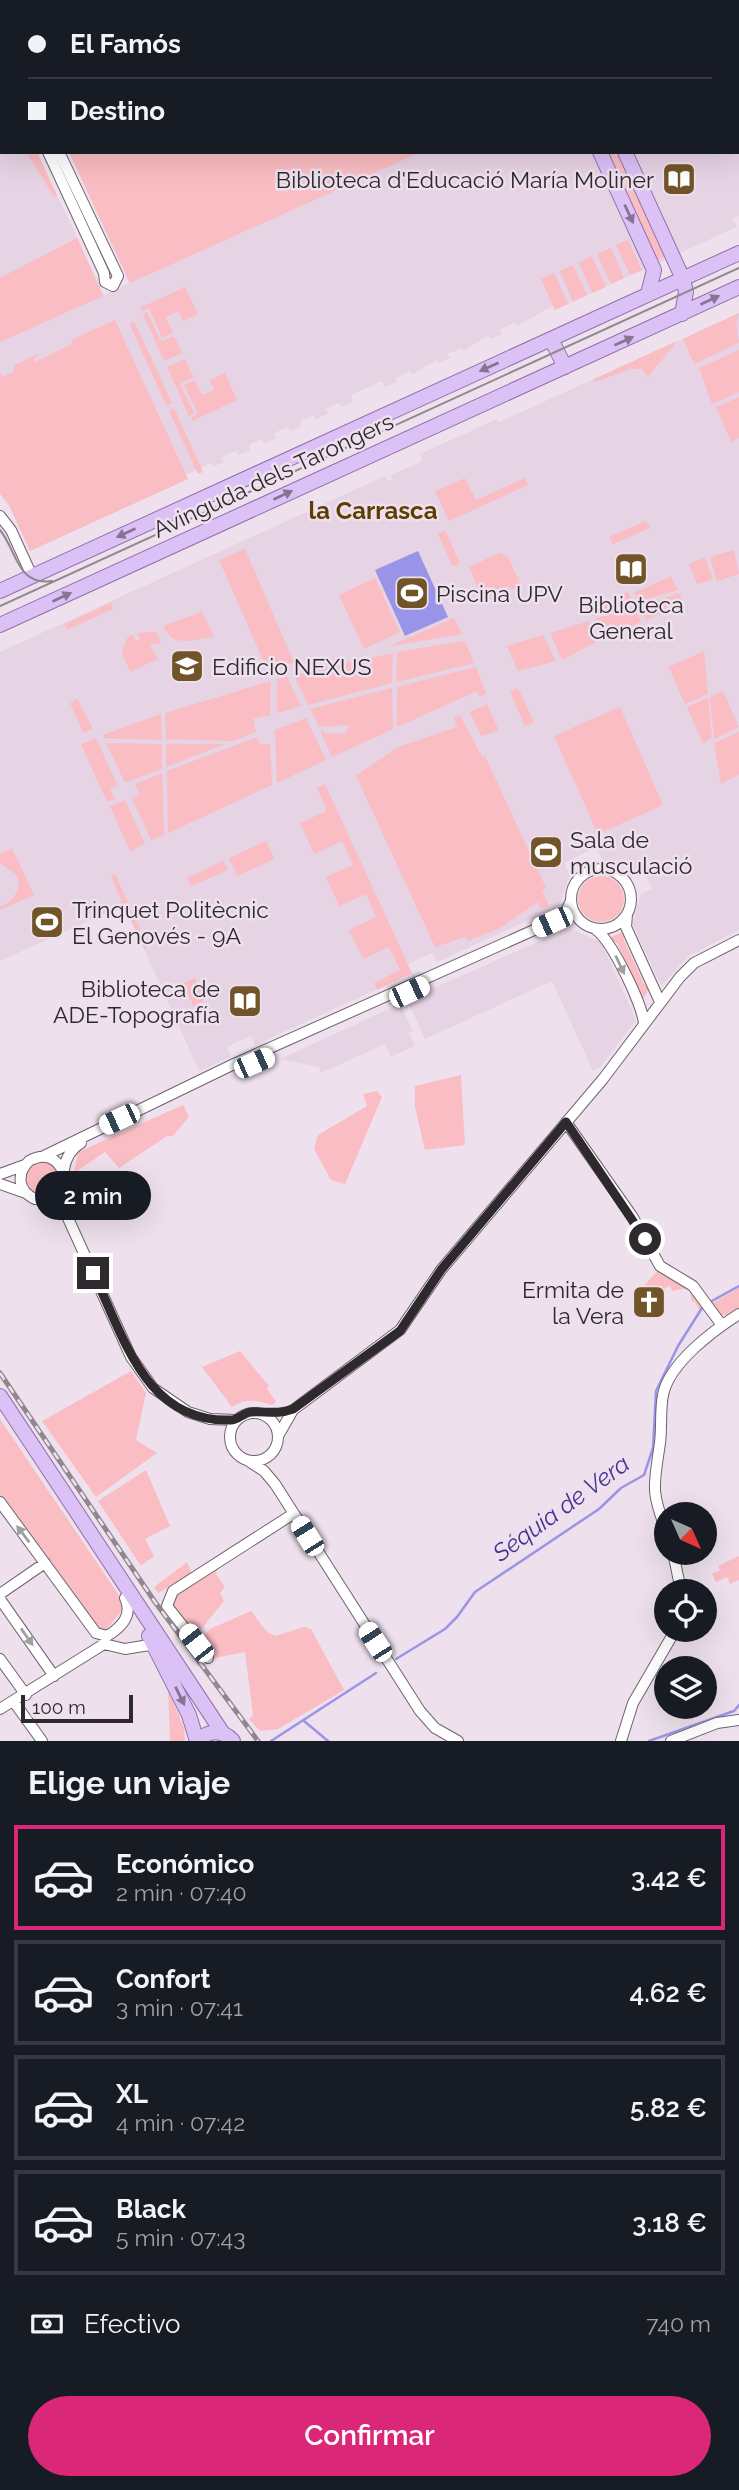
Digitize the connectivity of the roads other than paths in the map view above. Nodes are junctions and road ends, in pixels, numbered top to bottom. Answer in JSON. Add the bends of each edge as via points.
{"nodes":[{"id":1,"x":49,"y":154,"type":"edge"},
{"id":2,"x":60,"y":154,"type":"edge"},
{"id":3,"x":601,"y":154,"type":"edge"},
{"id":4,"x":626,"y":154,"type":"edge"},
{"id":5,"x":739,"y":253,"type":"edge"},
{"id":6,"x":682,"y":279,"type":"junction"},
{"id":7,"x":739,"y":287,"type":"edge"},
{"id":8,"x":648,"y":294,"type":"junction"},
{"id":9,"x":682,"y":314,"type":"junction"},
{"id":10,"x":551,"y":339,"type":"junction"},
{"id":11,"x":565,"y":367,"type":"junction"},
{"id":12,"x":0,"y":516,"type":"edge"},
{"id":13,"x":32,"y":576,"type":"junction"},
{"id":14,"x":0,"y":591,"type":"edge"},
{"id":15,"x":0,"y":625,"type":"edge"},
{"id":16,"x":571,"y":901,"type":"junction"},
{"id":17,"x":627,"y":912,"type":"junction"},
{"id":18,"x":552,"y":922,"type":"junction"},
{"id":19,"x":589,"y":926,"type":"junction"},
{"id":20,"x":739,"y":940,"type":"edge"},
{"id":21,"x":473,"y":958,"type":"junction"},
{"id":22,"x":422,"y":979,"type":"junction"},
{"id":23,"x":653,"y":987,"type":"junction"},
{"id":24,"x":671,"y":988,"type":"junction"},
{"id":25,"x":658,"y":1005,"type":"junction"},
{"id":26,"x":640,"y":1009,"type":"junction"},
{"id":27,"x":644,"y":1024,"type":"junction"},
{"id":28,"x":326,"y":1030,"type":"junction"},
{"id":29,"x":566,"y":1122,"type":"junction"},
{"id":30,"x":44,"y":1156,"type":"junction"},
{"id":31,"x":25,"y":1164,"type":"junction"},
{"id":32,"x":0,"y":1174,"type":"edge"},
{"id":33,"x":64,"y":1181,"type":"junction"},
{"id":34,"x":0,"y":1184,"type":"edge"},
{"id":35,"x":26,"y":1193,"type":"junction"},
{"id":36,"x":47,"y":1200,"type":"junction"},
{"id":37,"x":67,"y":1216,"type":"junction"},
{"id":38,"x":739,"y":1314,"type":"edge"},
{"id":39,"x":721,"y":1324,"type":"junction"},
{"id":40,"x":0,"y":1396,"type":"edge"},
{"id":41,"x":293,"y":1409,"type":"junction"},
{"id":42,"x":0,"y":1410,"type":"edge"},
{"id":43,"x":260,"y":1413,"type":"junction"},
{"id":44,"x":210,"y":1419,"type":"junction"},
{"id":45,"x":236,"y":1420,"type":"junction"},
{"id":46,"x":229,"y":1434,"type":"junction"},
{"id":47,"x":278,"y":1436,"type":"junction"},
{"id":48,"x":272,"y":1452,"type":"junction"},
{"id":49,"x":247,"y":1460,"type":"junction"},
{"id":50,"x":275,"y":1484,"type":"junction"},
{"id":51,"x":0,"y":1502,"type":"edge"},
{"id":52,"x":654,"y":1502,"type":"edge"},
{"id":53,"x":293,"y":1514,"type":"junction"},
{"id":54,"x":45,"y":1563,"type":"junction"},
{"id":55,"x":0,"y":1597,"type":"edge"},
{"id":56,"x":125,"y":1598,"type":"junction"},
{"id":57,"x":96,"y":1633,"type":"junction"},
{"id":58,"x":668,"y":1642,"type":"edge"},
{"id":59,"x":93,"y":1650,"type":"junction"},
{"id":60,"x":157,"y":1650,"type":"junction"},
{"id":61,"x":208,"y":1658,"type":"dead end"},
{"id":62,"x":0,"y":1659,"type":"edge"},
{"id":63,"x":54,"y":1676,"type":"junction"},
{"id":64,"x":26,"y":1695,"type":"junction"},
{"id":65,"x":14,"y":1702,"type":"junction"},
{"id":66,"x":0,"y":1709,"type":"edge"},
{"id":67,"x":739,"y":1720,"type":"edge"},
{"id":68,"x":227,"y":1737,"type":"edge"},
{"id":69,"x":42,"y":1741,"type":"edge"},
{"id":70,"x":197,"y":1741,"type":"edge"},
{"id":71,"x":458,"y":1741,"type":"edge"},
{"id":72,"x":621,"y":1741,"type":"edge"},
{"id":73,"x":671,"y":1741,"type":"edge"}],
"edges":[{"from":1,"to":2,"type":"street","via":[[105,282],[113,286],[118,276]]},
{"from":3,"to":8,"type":"main road","one_way":true,"via":[[654,270]]},
{"from":4,"to":6,"type":"main road"},
{"from":5,"to":6,"type":"main road","name":"Avinguda dels Tarongers"},
{"from":6,"to":8,"type":"main road","name":"Avinguda dels Tarongers"},
{"from":6,"to":9,"type":"main road","via":[[686,292]]},
{"from":9,"to":7,"type":"main road","name":"Avinguda dels Tarongers","one_way":true},
{"from":8,"to":10,"type":"main road","name":"Avinguda dels Tarongers"},
{"from":11,"to":9,"type":"main road","name":"Avinguda dels Tarongers","one_way":true},
{"from":10,"to":11,"type":"main road"},
{"from":10,"to":13,"type":"main road","name":"Avinguda dels Tarongers","one_way":true},
{"from":15,"to":11,"type":"main road","name":"Avinguda dels Tarongers","one_way":true},
{"from":12,"to":13,"type":"street"},
{"from":13,"to":14,"type":"main road","name":"Avinguda dels Tarongers"},
{"from":16,"to":17,"type":"street","via":[[573,887],[582,876],[603,870],[618,875],[628,888]]},
{"from":16,"to":18,"type":"street","via":[[565,913]]},
{"from":16,"to":19,"type":"street","via":[[573,911]]},
{"from":17,"to":19,"type":"street","via":[[617,924]]},
{"from":17,"to":23,"type":"street","via":[[626,927]]},
{"from":18,"to":19,"type":"street","via":[[568,920]]},
{"from":18,"to":21,"type":"street"},
{"from":19,"to":26,"type":"street","one_way":true,"via":[[606,937]]},
{"from":20,"to":24,"type":"street","via":[[694,962]]},
{"from":21,"to":22,"type":"street"},
{"from":21,"to":28,"type":"street"},
{"from":22,"to":28,"type":"street"},
{"from":22,"to":30,"type":"street"},
{"from":23,"to":24,"type":"street","via":[[663,992]]},
{"from":23,"to":25,"type":"street"},
{"from":24,"to":25,"type":"street"},
{"from":25,"to":26,"type":"street"},
{"from":25,"to":27,"type":"street"},
{"from":26,"to":27,"type":"street"},
{"from":27,"to":29,"type":"street"},
{"from":28,"to":33,"type":"street","via":[[79,1144],[68,1154]]},
{"from":29,"to":39,"type":"street","via":[[632,1216],[660,1266],[693,1286]]},
{"from":29,"to":41,"type":"street","via":[[441,1270],[400,1331]]},
{"from":30,"to":31,"type":"street"},
{"from":30,"to":33,"type":"street","via":[[60,1164]]},
{"from":31,"to":32,"type":"street"},
{"from":31,"to":35,"type":"street","via":[[20,1176]]},
{"from":33,"to":36,"type":"street","via":[[57,1196]]},
{"from":33,"to":37,"type":"street"},
{"from":34,"to":35,"type":"street"},
{"from":35,"to":36,"type":"street"},
{"from":36,"to":37,"type":"street"},
{"from":37,"to":44,"type":"street","via":[[140,1373],[167,1399]]},
{"from":38,"to":39,"type":"street"},
{"from":39,"to":52,"type":"street","via":[[685,1358],[662,1396]]},
{"from":40,"to":68,"type":"main road"},
{"from":41,"to":43,"type":"street","via":[[275,1415]]},
{"from":41,"to":47,"type":"street"},
{"from":42,"to":56,"type":"main road"},
{"from":43,"to":45,"type":"street","via":[[247,1413]]},
{"from":43,"to":47,"type":"street","via":[[273,1421]]},
{"from":44,"to":45,"type":"street"},
{"from":44,"to":46,"type":"street"},
{"from":45,"to":46,"type":"street"},
{"from":46,"to":49,"type":"street","via":[[236,1453]]},
{"from":47,"to":48,"type":"street"},
{"from":48,"to":49,"type":"street","via":[[261,1460]]},
{"from":48,"to":50,"type":"street"},
{"from":49,"to":50,"type":"street"},
{"from":50,"to":53,"type":"street"},
{"from":54,"to":51,"type":"street","one_way":true},
{"from":53,"to":61,"type":"street","via":[[178,1586],[167,1606]]},
{"from":53,"to":71,"type":"street","via":[[419,1711],[435,1728]]},
{"from":54,"to":55,"type":"street"},
{"from":54,"to":57,"type":"street"},
{"from":55,"to":63,"type":"street","one_way":true},
{"from":56,"to":57,"type":"street","via":[[129,1611],[125,1620],[107,1636]]},
{"from":56,"to":60,"type":"main road"},
{"from":57,"to":59,"type":"street","via":[[98,1642]]},
{"from":58,"to":72,"type":"street","via":[[633,1703]]},
{"from":59,"to":60,"type":"street","via":[[108,1644],[125,1649],[149,1645]]},
{"from":59,"to":63,"type":"street"},
{"from":60,"to":70,"type":"main road","one_way":true},
{"from":62,"to":64,"type":"street"},
{"from":63,"to":64,"type":"street"},
{"from":64,"to":65,"type":"street"},
{"from":65,"to":66,"type":"street"},
{"from":65,"to":69,"type":"street"},
{"from":67,"to":73,"type":"street","via":[[717,1723]]},
{"from":68,"to":70,"type":"main road","via":[[208,1733]]}]}
